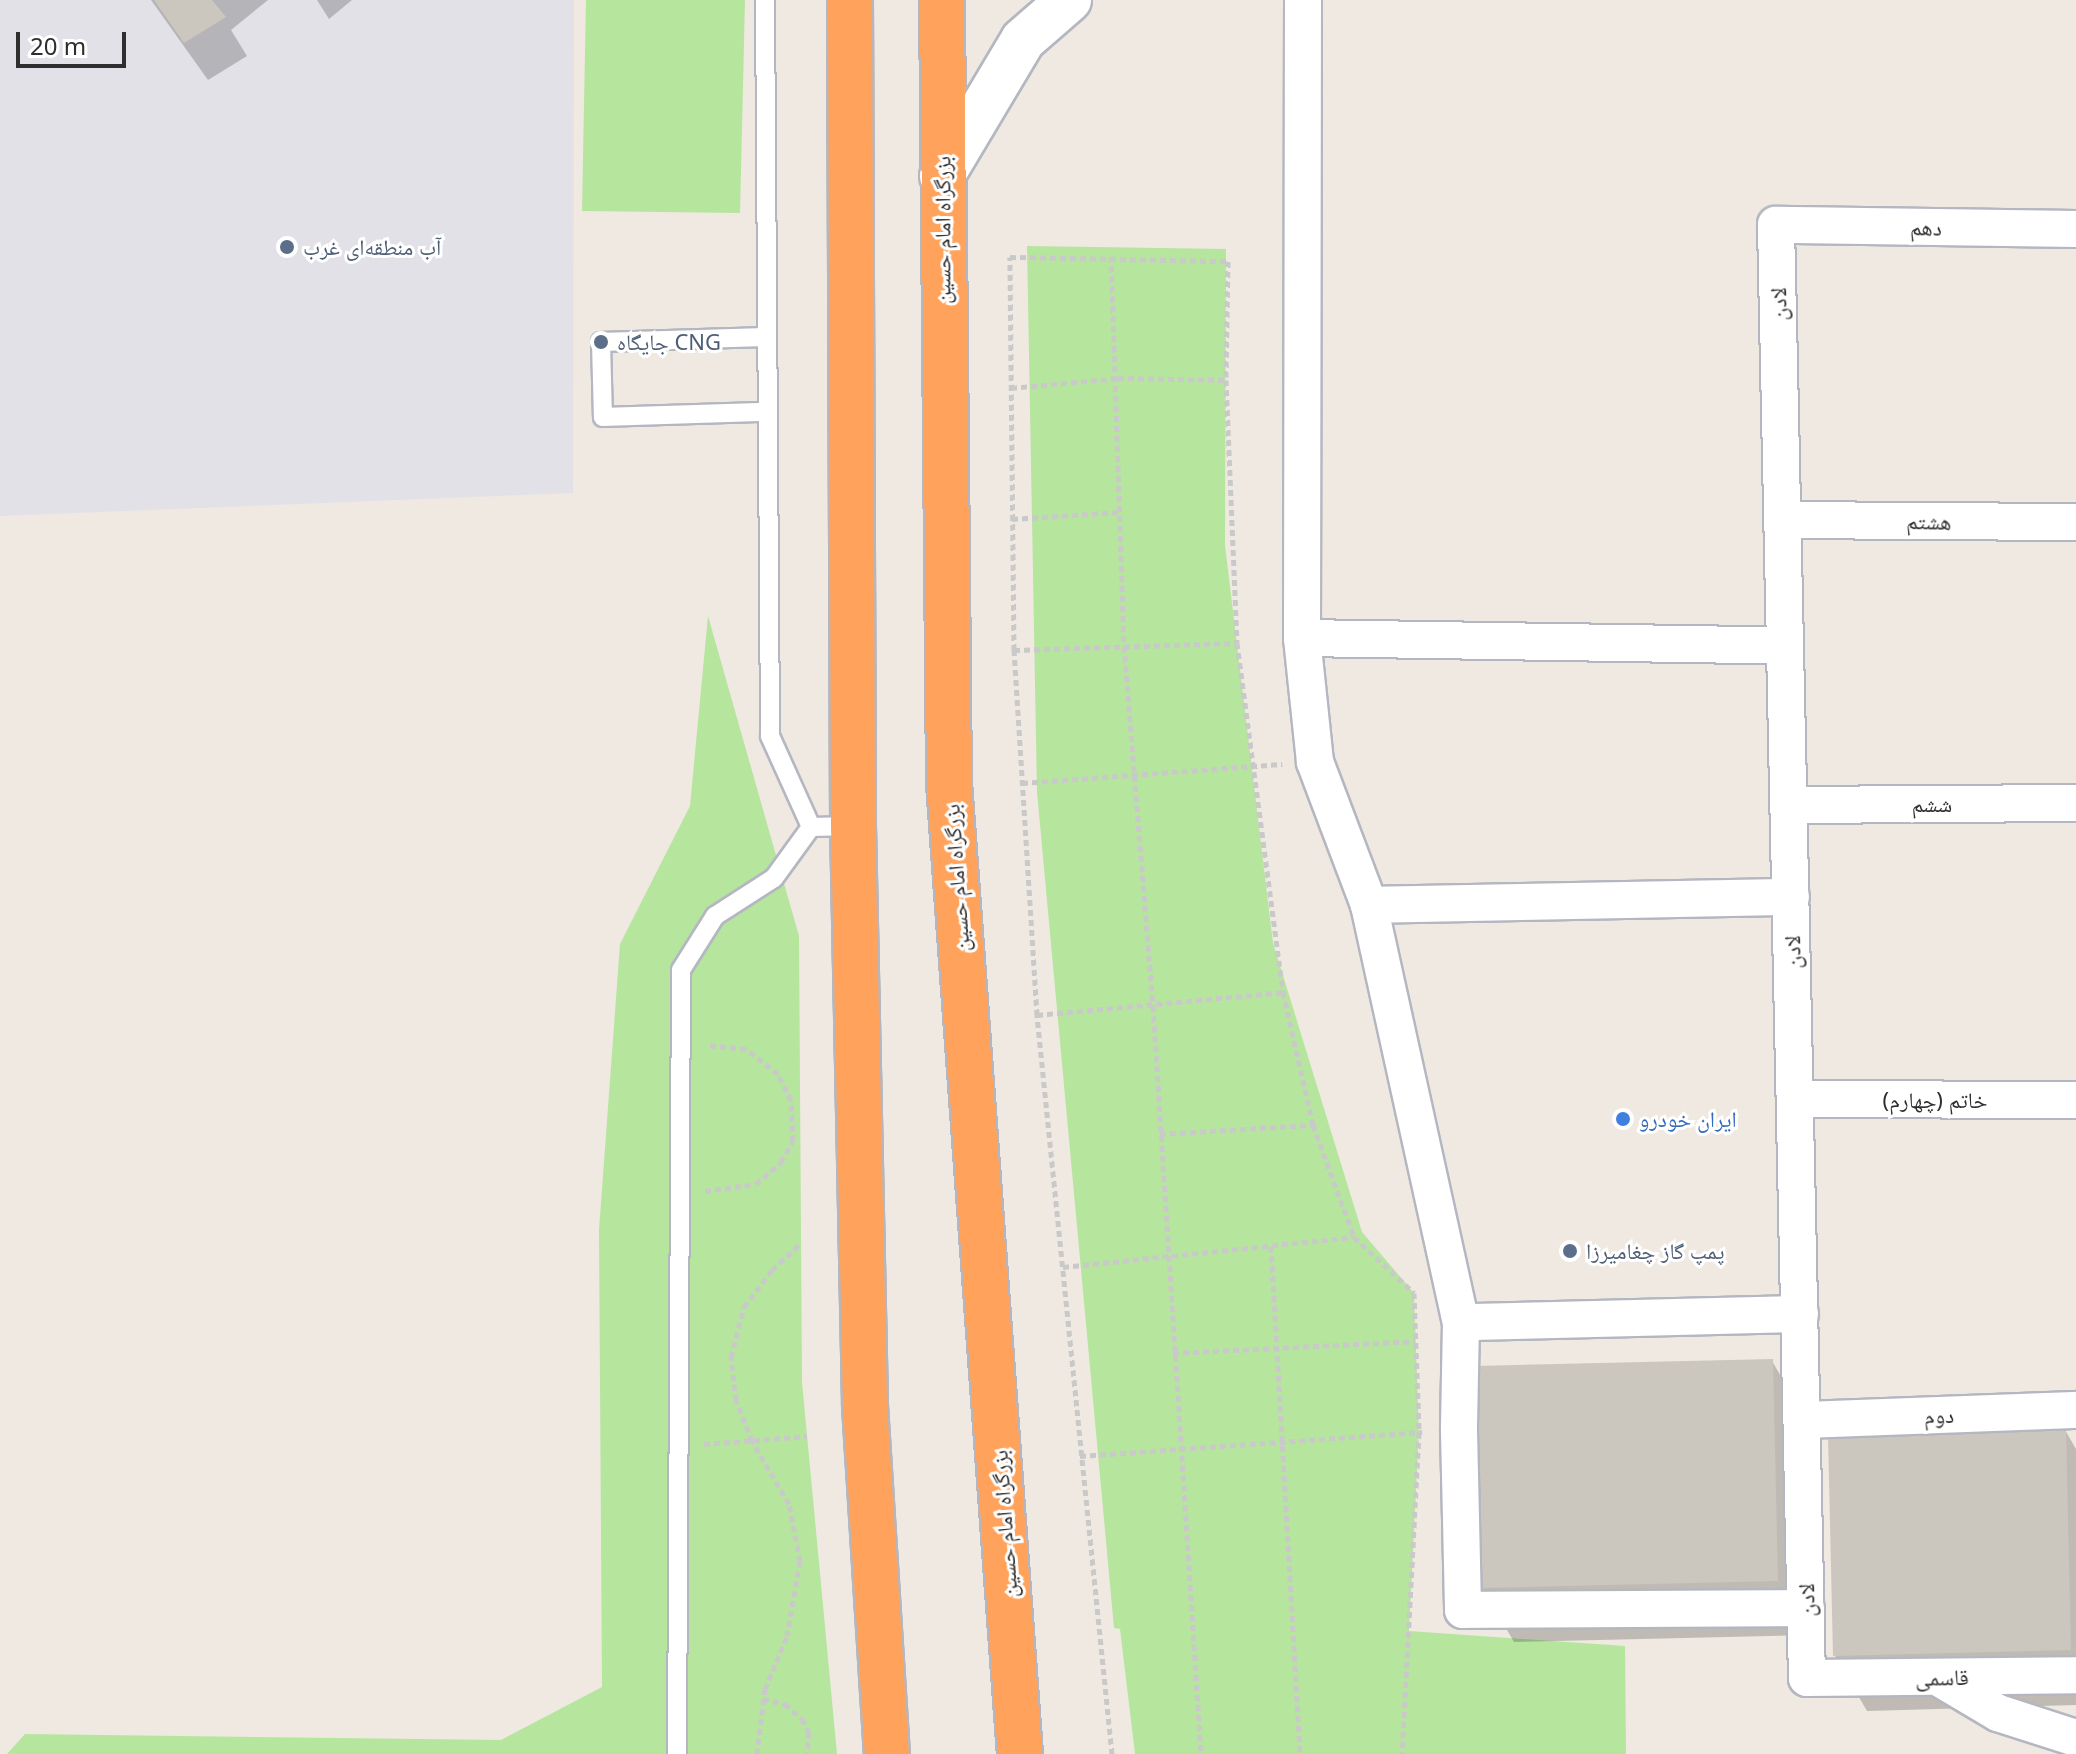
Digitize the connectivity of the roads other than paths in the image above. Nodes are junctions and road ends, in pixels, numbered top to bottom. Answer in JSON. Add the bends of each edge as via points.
{"nodes":[{"id":1,"x":765,"y":0,"type":"edge"},
{"id":2,"x":850,"y":0,"type":"edge"},
{"id":3,"x":942,"y":0,"type":"edge"},
{"id":4,"x":1069,"y":0,"type":"edge"},
{"id":5,"x":1303,"y":0,"type":"edge"},
{"id":6,"x":942,"y":176,"type":"junction"},
{"id":7,"x":1776,"y":225,"type":"joint"},
{"id":8,"x":2076,"y":229,"type":"edge"},
{"id":9,"x":765,"y":337,"type":"junction"},
{"id":10,"x":766,"y":412,"type":"junction"},
{"id":11,"x":1782,"y":520,"type":"junction"},
{"id":12,"x":2076,"y":522,"type":"edge"},
{"id":13,"x":1302,"y":638,"type":"junction"},
{"id":14,"x":1785,"y":646,"type":"junction"},
{"id":15,"x":2076,"y":803,"type":"edge"},
{"id":16,"x":1789,"y":805,"type":"junction"},
{"id":17,"x":832,"y":827,"type":"junction"},
{"id":18,"x":1791,"y":897,"type":"junction"},
{"id":19,"x":1369,"y":905,"type":"junction"},
{"id":20,"x":1795,"y":1099,"type":"junction"},
{"id":21,"x":2076,"y":1100,"type":"edge"},
{"id":22,"x":1800,"y":1314,"type":"junction"},
{"id":23,"x":1461,"y":1322,"type":"junction"},
{"id":24,"x":2076,"y":1410,"type":"edge"},
{"id":25,"x":1802,"y":1420,"type":"junction"},
{"id":26,"x":1806,"y":1608,"type":"junction"},
{"id":27,"x":2076,"y":1675,"type":"edge"},
{"id":28,"x":1937,"y":1677,"type":"junction"},
{"id":29,"x":1807,"y":1678,"type":"joint"},
{"id":30,"x":2076,"y":1738,"type":"edge"},
{"id":31,"x":677,"y":1754,"type":"edge"},
{"id":32,"x":887,"y":1754,"type":"edge"},
{"id":33,"x":1020,"y":1754,"type":"edge"}],
"edges":[{"from":1,"to":9,"type":"lane"},
{"from":2,"to":17,"type":"highway"},
{"from":3,"to":6,"type":"highway","name":"بزرگراه امام حسین"},
{"from":4,"to":6,"type":"street","via":[[1023,40]]},
{"from":5,"to":13,"type":"street"},
{"from":6,"to":33,"type":"highway","name":"بزرگراه امام حسین","via":[[949,783]]},
{"from":7,"to":8,"type":"street","name":"دهم"},
{"from":7,"to":11,"type":"street","name":"لادن"},
{"from":9,"to":10,"type":"lane"},
{"from":9,"to":10,"type":"lane","via":[[601,342],[603,417]]},
{"from":10,"to":17,"type":"lane","via":[[770,736]]},
{"from":11,"to":12,"type":"street","name":"هشتم"},
{"from":11,"to":14,"type":"street","name":"لادن"},
{"from":13,"to":14,"type":"street"},
{"from":13,"to":19,"type":"street","via":[[1315,762]]},
{"from":14,"to":16,"type":"street","name":"لادن"},
{"from":15,"to":16,"type":"street","name":"ششم"},
{"from":16,"to":18,"type":"street","name":"لادن"},
{"from":17,"to":31,"type":"lane","via":[[774,878],[715,916],[681,970]]},
{"from":17,"to":32,"type":"highway"},
{"from":18,"to":19,"type":"street"},
{"from":18,"to":20,"type":"street","name":"لادن"},
{"from":19,"to":23,"type":"street"},
{"from":20,"to":21,"type":"street","name":"خاتم (چهارم)"},
{"from":20,"to":22,"type":"street","name":"لادن"},
{"from":22,"to":23,"type":"street"},
{"from":22,"to":25,"type":"street","name":"لادن"},
{"from":23,"to":26,"type":"street","via":[[1463,1610]]},
{"from":24,"to":25,"type":"street","name":"دوم"},
{"from":25,"to":26,"type":"street","name":"لادن"},
{"from":26,"to":29,"type":"street","name":"لادن"},
{"from":27,"to":28,"type":"street","name":"قاسمی"},
{"from":28,"to":29,"type":"street","name":"قاسمی"},
{"from":28,"to":30,"type":"street","via":[[1998,1713]]}]}
